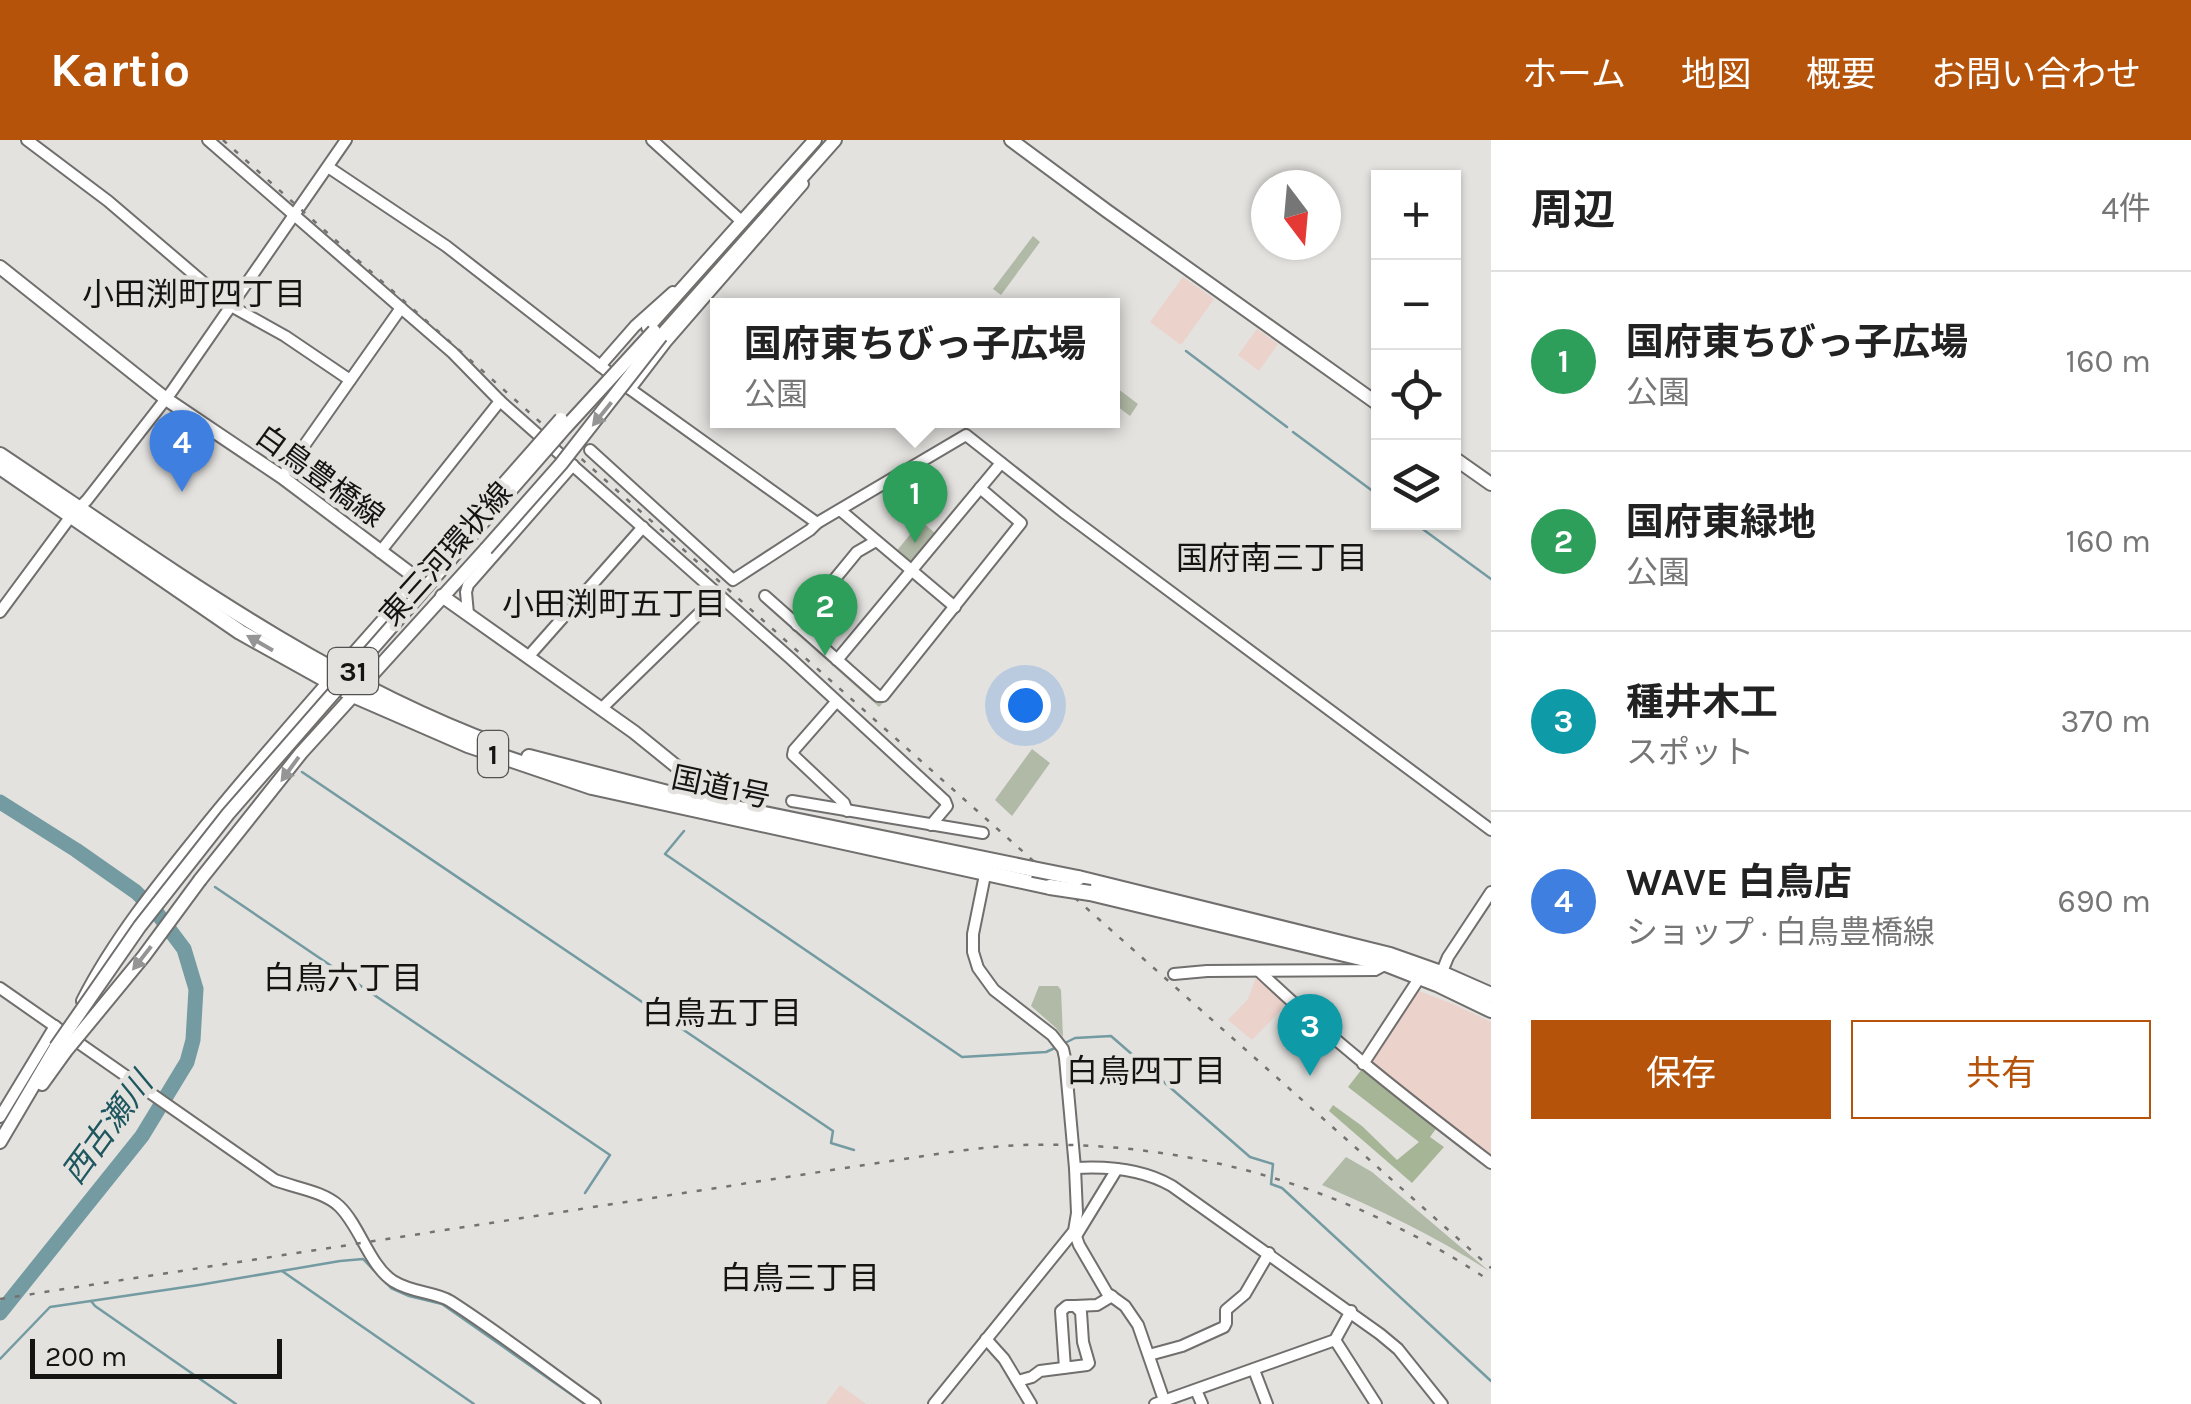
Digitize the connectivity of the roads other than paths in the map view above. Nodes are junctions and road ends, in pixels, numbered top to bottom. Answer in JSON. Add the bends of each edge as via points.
{"nodes":[{"id":1,"x":27,"y":140,"type":"edge"},
{"id":2,"x":208,"y":140,"type":"edge"},
{"id":3,"x":346,"y":140,"type":"edge"},
{"id":4,"x":652,"y":140,"type":"edge"},
{"id":5,"x":815,"y":140,"type":"edge"},
{"id":6,"x":836,"y":140,"type":"edge"},
{"id":7,"x":1011,"y":140,"type":"edge"},
{"id":8,"x":820,"y":158,"type":"junction"},
{"id":9,"x":328,"y":166,"type":"junction"},
{"id":10,"x":293,"y":215,"type":"junction"},
{"id":11,"x":745,"y":223,"type":"junction"},
{"id":12,"x":0,"y":267,"type":"edge"},
{"id":13,"x":231,"y":306,"type":"junction"},
{"id":14,"x":401,"y":308,"type":"junction"},
{"id":15,"x":654,"y":331,"type":"junction"},
{"id":16,"x":600,"y":366,"type":"junction"},
{"id":17,"x":350,"y":380,"type":"junction"},
{"id":18,"x":630,"y":389,"type":"junction"},
{"id":19,"x":166,"y":399,"type":"junction"},
{"id":20,"x":1371,"y":399,"type":"edge"},
{"id":21,"x":500,"y":401,"type":"junction"},
{"id":22,"x":590,"y":450,"type":"dead end"},
{"id":23,"x":0,"y":455,"type":"edge"},
{"id":24,"x":1001,"y":463,"type":"junction"},
{"id":25,"x":1461,"y":463,"type":"edge"},
{"id":26,"x":574,"y":465,"type":"junction"},
{"id":27,"x":0,"y":467,"type":"edge"},
{"id":28,"x":282,"y":477,"type":"junction"},
{"id":29,"x":1491,"y":484,"type":"edge"},
{"id":30,"x":980,"y":488,"type":"junction"},
{"id":31,"x":840,"y":510,"type":"junction"},
{"id":32,"x":75,"y":512,"type":"junction"},
{"id":33,"x":818,"y":523,"type":"junction"},
{"id":34,"x":643,"y":527,"type":"junction"},
{"id":35,"x":876,"y":541,"type":"junction"},
{"id":36,"x":380,"y":552,"type":"junction"},
{"id":37,"x":912,"y":570,"type":"junction"},
{"id":38,"x":419,"y":580,"type":"junction"},
{"id":39,"x":718,"y":595,"type":"junction"},
{"id":40,"x":442,"y":596,"type":"junction"},
{"id":41,"x":765,"y":596,"type":"dead end"},
{"id":42,"x":955,"y":606,"type":"junction"},
{"id":43,"x":0,"y":612,"type":"edge"},
{"id":44,"x":468,"y":614,"type":"junction"},
{"id":45,"x":797,"y":625,"type":"junction"},
{"id":46,"x":528,"y":657,"type":"junction"},
{"id":47,"x":837,"y":660,"type":"junction"},
{"id":48,"x":333,"y":678,"type":"junction"},
{"id":49,"x":358,"y":690,"type":"junction"},
{"id":50,"x":836,"y":702,"type":"junction"},
{"id":51,"x":601,"y":709,"type":"junction"},
{"id":52,"x":792,"y":801,"type":"dead end"},
{"id":53,"x":689,"y":804,"type":"junction"},
{"id":54,"x":848,"y":811,"type":"junction"},
{"id":55,"x":930,"y":826,"type":"junction"},
{"id":56,"x":1491,"y":830,"type":"edge"},
{"id":57,"x":983,"y":834,"type":"dead end"},
{"id":58,"x":986,"y":868,"type":"junction"},
{"id":59,"x":1491,"y":892,"type":"edge"},
{"id":60,"x":1386,"y":964,"type":"junction"},
{"id":61,"x":1260,"y":972,"type":"junction"},
{"id":62,"x":1174,"y":974,"type":"dead end"},
{"id":63,"x":1420,"y":977,"type":"junction"},
{"id":64,"x":1439,"y":979,"type":"junction"},
{"id":65,"x":0,"y":988,"type":"edge"},
{"id":66,"x":1491,"y":995,"type":"edge"},
{"id":67,"x":1491,"y":1010,"type":"edge"},
{"id":68,"x":55,"y":1026,"type":"junction"},
{"id":69,"x":70,"y":1026,"type":"junction"},
{"id":70,"x":61,"y":1050,"type":"junction"},
{"id":71,"x":1363,"y":1064,"type":"junction"},
{"id":72,"x":0,"y":1116,"type":"edge"},
{"id":73,"x":0,"y":1145,"type":"edge"},
{"id":74,"x":1491,"y":1163,"type":"edge"},
{"id":75,"x":1075,"y":1168,"type":"junction"},
{"id":76,"x":1116,"y":1169,"type":"junction"},
{"id":77,"x":1075,"y":1234,"type":"junction"},
{"id":78,"x":1269,"y":1253,"type":"junction"},
{"id":79,"x":1112,"y":1296,"type":"junction"},
{"id":80,"x":1074,"y":1306,"type":"junction"},
{"id":81,"x":1350,"y":1311,"type":"junction"},
{"id":82,"x":986,"y":1339,"type":"junction"},
{"id":83,"x":1335,"y":1340,"type":"junction"},
{"id":84,"x":1149,"y":1355,"type":"junction"},
{"id":85,"x":1065,"y":1368,"type":"junction"},
{"id":86,"x":1254,"y":1370,"type":"junction"},
{"id":87,"x":1018,"y":1380,"type":"junction"},
{"id":88,"x":1196,"y":1390,"type":"junction"},
{"id":89,"x":1160,"y":1402,"type":"edge"},
{"id":90,"x":595,"y":1404,"type":"edge"},
{"id":91,"x":934,"y":1404,"type":"edge"},
{"id":92,"x":1030,"y":1404,"type":"edge"},
{"id":93,"x":1202,"y":1404,"type":"edge"},
{"id":94,"x":1267,"y":1404,"type":"edge"},
{"id":95,"x":1376,"y":1404,"type":"edge"},
{"id":96,"x":1442,"y":1404,"type":"edge"}],
"edges":[{"from":1,"to":13,"type":"street"},
{"from":2,"to":10,"type":"street"},
{"from":3,"to":9,"type":"street"},
{"from":4,"to":11,"type":"street"},
{"from":5,"to":11,"type":"main road","name":"東三河環状線","number":"31"},
{"from":6,"to":8,"type":"main road","name":"東三河環状線","number":"31"},
{"from":7,"to":20,"type":"main road"},
{"from":8,"to":11,"type":"main road","name":"東三河環状線","number":"31"},
{"from":8,"to":18,"type":"street"},
{"from":9,"to":10,"type":"street"},
{"from":9,"to":16,"type":"street","via":[[446,246]]},
{"from":10,"to":13,"type":"street"},
{"from":10,"to":14,"type":"street"},
{"from":11,"to":15,"type":"main road","name":"東三河環状線","number":"31"},
{"from":11,"to":15,"type":"main road","name":"東三河環状線","number":"31"},
{"from":11,"to":16,"type":"street"},
{"from":12,"to":19,"type":"main road","name":"白鳥豊橋線"},
{"from":13,"to":17,"type":"street"},
{"from":13,"to":19,"type":"street"},
{"from":14,"to":17,"type":"street"},
{"from":14,"to":21,"type":"street"},
{"from":15,"to":38,"type":"main road","name":"東三河環状線","number":"31","bridge":true,"via":[[539,443]]},
{"from":15,"to":40,"type":"main road","name":"東三河環状線","number":"31","one_way":true,"bridge":true,"via":[[561,464]]},
{"from":15,"to":69,"type":"main road","name":"東三河環状線","number":"31","bridge":true,"via":[[228,814]]},
{"from":16,"to":18,"type":"street"},
{"from":17,"to":28,"type":"street"},
{"from":18,"to":33,"type":"street"},
{"from":19,"to":28,"type":"main road","name":"白鳥豊橋線"},
{"from":19,"to":32,"type":"street"},
{"from":21,"to":26,"type":"street"},
{"from":21,"to":36,"type":"street"},
{"from":22,"to":33,"type":"street","via":[[733,580]]},
{"from":23,"to":32,"type":"highway","name":"国道1号","number":"1"},
{"from":24,"to":30,"type":"street"},
{"from":24,"to":31,"type":"street","via":[[966,436]]},
{"from":24,"to":56,"type":"street"},
{"from":25,"to":29,"type":"main road"},
{"from":26,"to":34,"type":"street"},
{"from":26,"to":44,"type":"street","via":[[468,585]]},
{"from":27,"to":32,"type":"highway","name":"国道1号","number":"1"},
{"from":28,"to":36,"type":"main road","name":"白鳥豊橋線"},
{"from":30,"to":37,"type":"street"},
{"from":30,"to":42,"type":"street","via":[[1020,522]]},
{"from":31,"to":33,"type":"street"},
{"from":31,"to":35,"type":"street"},
{"from":32,"to":43,"type":"street"},
{"from":32,"to":48,"type":"highway","name":"国道1号","number":"1","via":[[240,632]]},
{"from":34,"to":39,"type":"street"},
{"from":34,"to":46,"type":"street"},
{"from":35,"to":37,"type":"street"},
{"from":35,"to":45,"type":"street","via":[[857,552]]},
{"from":36,"to":38,"type":"main road","name":"白鳥豊橋線"},
{"from":37,"to":42,"type":"street"},
{"from":37,"to":47,"type":"street"},
{"from":38,"to":48,"type":"main road","name":"東三河環状線","number":"31"},
{"from":39,"to":50,"type":"street"},
{"from":39,"to":51,"type":"street"},
{"from":40,"to":44,"type":"main road"},
{"from":40,"to":49,"type":"main road","name":"東三河環状線","number":"31"},
{"from":41,"to":45,"type":"street"},
{"from":42,"to":47,"type":"street","via":[[883,696]]},
{"from":44,"to":46,"type":"main road"},
{"from":45,"to":47,"type":"street"},
{"from":46,"to":51,"type":"main road"},
{"from":48,"to":49,"type":"highway","name":"国道1号","number":"1"},
{"from":48,"to":69,"type":"main road","name":"東三河環状線","number":"31","bridge":true,"via":[[176,862]]},
{"from":49,"to":53,"type":"highway","name":"国道1号","number":"1","via":[[529,767],[592,787]]},
{"from":49,"to":70,"type":"main road","name":"東三河環状線","number":"31","one_way":true,"bridge":true},
{"from":50,"to":54,"type":"street","via":[[793,755]]},
{"from":50,"to":55,"type":"street","via":[[946,801]]},
{"from":51,"to":53,"type":"main road","via":[[687,776],[694,787]]},
{"from":52,"to":54,"type":"street"},
{"from":53,"to":58,"type":"highway","name":"国道1号","number":"1"},
{"from":54,"to":55,"type":"street"},
{"from":55,"to":57,"type":"street"},
{"from":58,"to":60,"type":"highway","name":"国道1号","number":"1","bridge":true},
{"from":58,"to":64,"type":"highway","name":"国道1号","number":"1","bridge":true,"via":[[1078,878],[1354,945]]},
{"from":58,"to":75,"type":"street","via":[[973,934],[975,960],[994,990],[1062,1048]]},
{"from":59,"to":64,"type":"street"},
{"from":60,"to":61,"type":"street","via":[[1375,970]]},
{"from":60,"to":63,"type":"highway","name":"国道1号","number":"1"},
{"from":61,"to":62,"type":"street"},
{"from":61,"to":71,"type":"street"},
{"from":63,"to":64,"type":"highway","name":"国道1号","number":"1"},
{"from":63,"to":71,"type":"street"},
{"from":64,"to":66,"type":"highway","name":"国道1号","number":"1"},
{"from":64,"to":67,"type":"highway","name":"国道1号","number":"1"},
{"from":65,"to":68,"type":"street"},
{"from":68,"to":72,"type":"street"},
{"from":68,"to":90,"type":"street","via":[[275,1180],[340,1207],[390,1279],[446,1298]]},
{"from":69,"to":70,"type":"main road","name":"東三河環状線","number":"31","bridge":true},
{"from":70,"to":73,"type":"main road","name":"東三河環状線","number":"31"},
{"from":71,"to":74,"type":"street"},
{"from":75,"to":76,"type":"street"},
{"from":75,"to":77,"type":"street"},
{"from":76,"to":77,"type":"street"},
{"from":76,"to":78,"type":"street","via":[[1162,1180]]},
{"from":77,"to":79,"type":"street"},
{"from":77,"to":82,"type":"street"},
{"from":78,"to":81,"type":"street"},
{"from":78,"to":84,"type":"street","via":[[1246,1294],[1226,1310],[1224,1327]]},
{"from":79,"to":80,"type":"street"},
{"from":79,"to":84,"type":"street","via":[[1138,1325]]},
{"from":80,"to":85,"type":"street","via":[[1062,1311]]},
{"from":80,"to":85,"type":"street","via":[[1081,1312],[1089,1363]]},
{"from":81,"to":83,"type":"street"},
{"from":81,"to":96,"type":"street","via":[[1398,1349]]},
{"from":82,"to":87,"type":"street"},
{"from":82,"to":91,"type":"street"},
{"from":83,"to":86,"type":"street"},
{"from":83,"to":95,"type":"street"},
{"from":84,"to":89,"type":"street"},
{"from":85,"to":87,"type":"street"},
{"from":86,"to":88,"type":"street"},
{"from":86,"to":94,"type":"street"},
{"from":87,"to":92,"type":"street"},
{"from":88,"to":89,"type":"street"},
{"from":88,"to":93,"type":"street"}]}
